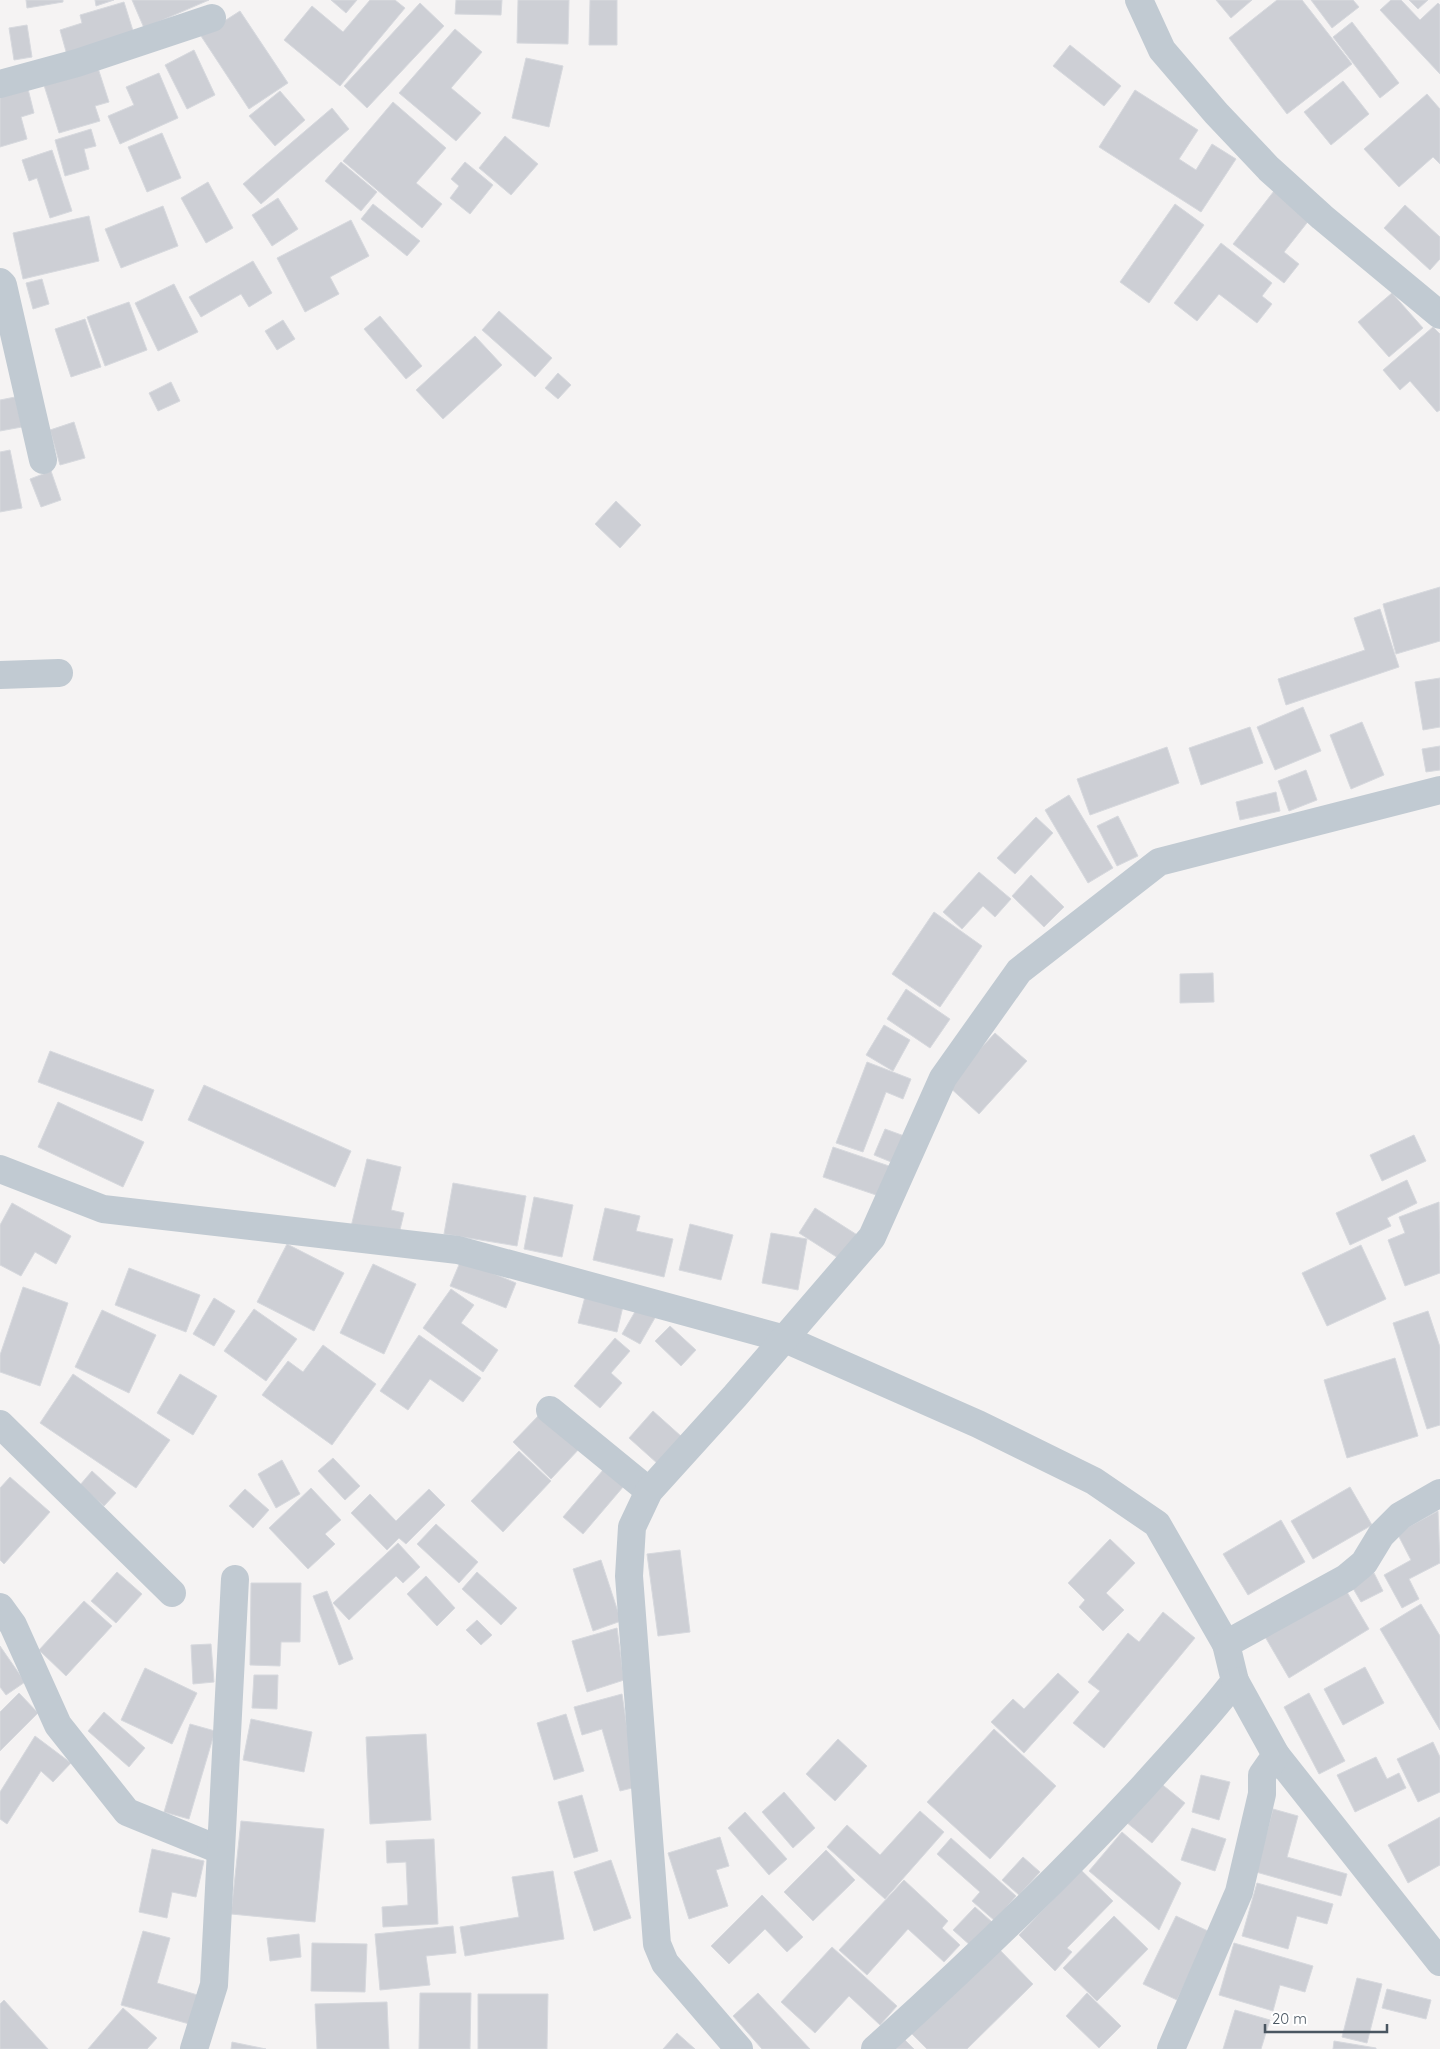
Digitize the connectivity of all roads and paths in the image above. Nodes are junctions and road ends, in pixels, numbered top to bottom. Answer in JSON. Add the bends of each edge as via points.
{"nodes":[{"id":1,"x":1139,"y":0,"type":"edge"},
{"id":2,"x":212,"y":18,"type":"dead end"},
{"id":3,"x":0,"y":84,"type":"edge"},
{"id":4,"x":0,"y":282,"type":"edge"},
{"id":5,"x":1440,"y":315,"type":"edge"},
{"id":6,"x":43,"y":460,"type":"dead end"},
{"id":7,"x":59,"y":673,"type":"dead end"},
{"id":8,"x":0,"y":675,"type":"edge"},
{"id":9,"x":1440,"y":790,"type":"edge"},
{"id":10,"x":0,"y":1169,"type":"edge"},
{"id":11,"x":785,"y":1339,"type":"junction"},
{"id":12,"x":550,"y":1410,"type":"dead end"},
{"id":13,"x":0,"y":1424,"type":"edge"},
{"id":14,"x":649,"y":1491,"type":"junction"},
{"id":15,"x":1440,"y":1493,"type":"edge"},
{"id":16,"x":235,"y":1579,"type":"dead end"},
{"id":17,"x":172,"y":1593,"type":"dead end"},
{"id":18,"x":0,"y":1607,"type":"edge"},
{"id":19,"x":1226,"y":1644,"type":"junction"},
{"id":20,"x":1235,"y":1681,"type":"junction"},
{"id":21,"x":1276,"y":1755,"type":"junction"},
{"id":22,"x":220,"y":1850,"type":"junction"},
{"id":23,"x":1439,"y":1960,"type":"edge"},
{"id":24,"x":194,"y":2049,"type":"edge"},
{"id":25,"x":739,"y":2049,"type":"edge"},
{"id":26,"x":875,"y":2049,"type":"edge"},
{"id":27,"x":1171,"y":2049,"type":"edge"}],
"edges":[{"from":1,"to":5,"type":"street","via":[[1162,50],[1269,169]]},
{"from":2,"to":3,"type":"street","via":[[77,63]]},
{"from":4,"to":6,"type":"street"},
{"from":7,"to":8,"type":"street"},
{"from":9,"to":11,"type":"street","via":[[1159,862],[1019,971],[943,1078],[872,1237]]},
{"from":10,"to":11,"type":"street","via":[[103,1209],[458,1250]]},
{"from":11,"to":14,"type":"street"},
{"from":11,"to":19,"type":"street","via":[[978,1424],[1094,1482],[1157,1524]]},
{"from":12,"to":14,"type":"street"},
{"from":13,"to":17,"type":"street"},
{"from":14,"to":25,"type":"street","via":[[632,1527],[629,1576],[657,1944],[665,1963]]},
{"from":15,"to":19,"type":"street","via":[[1400,1516],[1381,1535],[1364,1563],[1346,1578]]},
{"from":16,"to":22,"type":"street"},
{"from":18,"to":22,"type":"street","via":[[14,1625],[58,1725],[127,1812]]},
{"from":19,"to":20,"type":"street"},
{"from":20,"to":21,"type":"street"},
{"from":20,"to":26,"type":"street","via":[[1077,1859],[949,1983]]},
{"from":21,"to":23,"type":"street"},
{"from":21,"to":27,"type":"street","via":[[1262,1775],[1262,1794],[1239,1892]]},
{"from":22,"to":24,"type":"street","via":[[214,1985]]}]}
